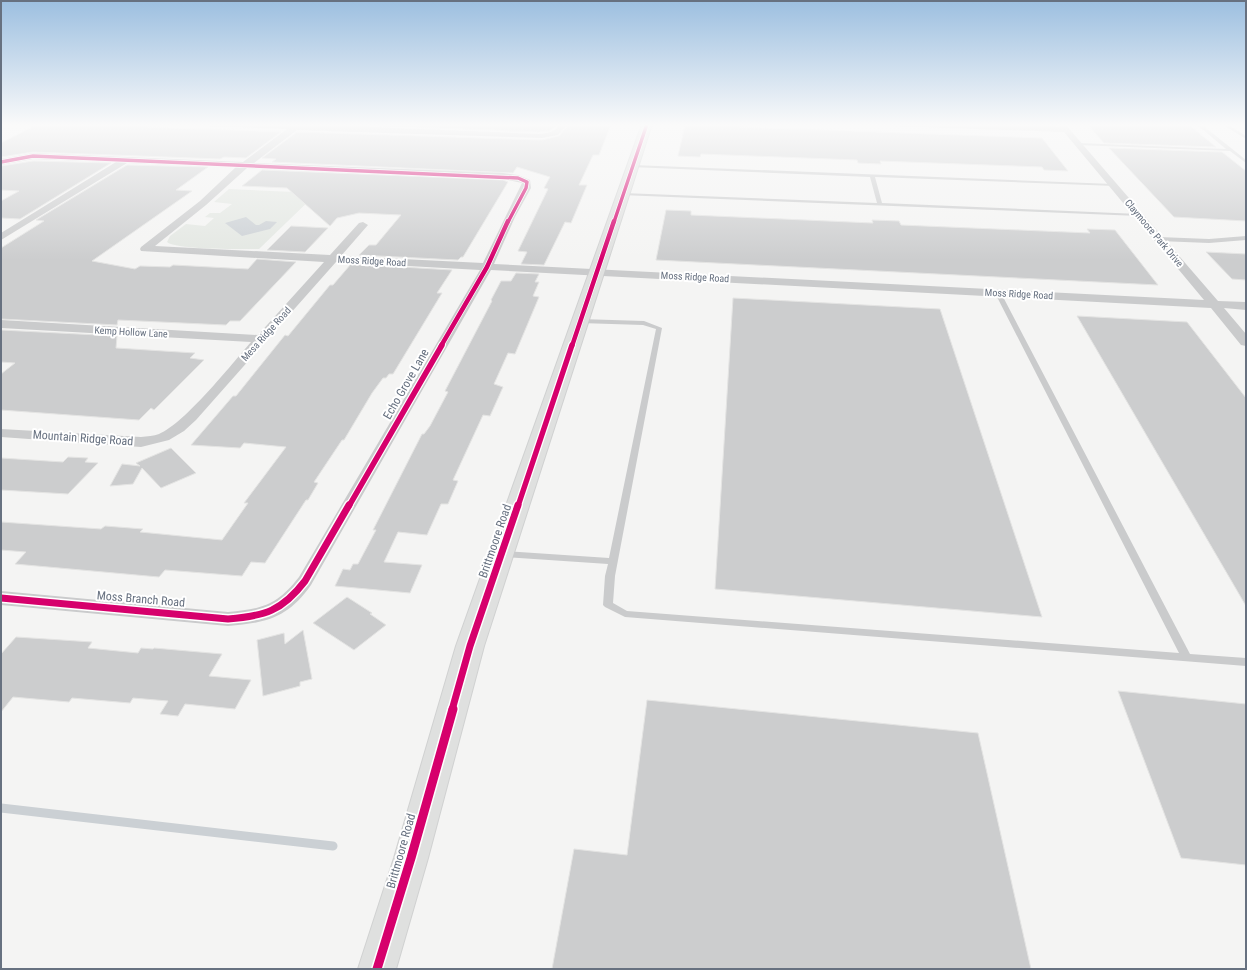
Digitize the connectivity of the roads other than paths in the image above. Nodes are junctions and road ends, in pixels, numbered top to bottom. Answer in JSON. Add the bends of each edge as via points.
{"nodes":[{"id":1,"x":110,"y":169,"type":"edge"},
{"id":2,"x":240,"y":169,"type":"edge"},
{"id":3,"x":346,"y":169,"type":"edge"},
{"id":4,"x":632,"y":169,"type":"edge"},
{"id":5,"x":720,"y":169,"type":"edge"},
{"id":6,"x":1100,"y":169,"type":"edge"},
{"id":7,"x":872,"y":175,"type":"junction"},
{"id":8,"x":1113,"y":185,"type":"junction"},
{"id":9,"x":623,"y":194,"type":"junction"},
{"id":10,"x":880,"y":205,"type":"junction"},
{"id":11,"x":1139,"y":215,"type":"junction"},
{"id":12,"x":363,"y":225,"type":"dead end"},
{"id":13,"x":1,"y":237,"type":"edge"},
{"id":14,"x":1246,"y":238,"type":"edge"},
{"id":15,"x":1159,"y":240,"type":"junction"},
{"id":16,"x":332,"y":259,"type":"junction"},
{"id":17,"x":486,"y":267,"type":"junction"},
{"id":18,"x":597,"y":272,"type":"junction"},
{"id":19,"x":998,"y":293,"type":"junction"},
{"id":20,"x":1214,"y":304,"type":"junction"},
{"id":21,"x":1246,"y":306,"type":"edge"},
{"id":22,"x":580,"y":321,"type":"junction"},
{"id":23,"x":1,"y":324,"type":"edge"},
{"id":24,"x":261,"y":340,"type":"junction"},
{"id":25,"x":1246,"y":342,"type":"edge"},
{"id":26,"x":1,"y":432,"type":"edge"},
{"id":27,"x":164,"y":437,"type":"joint"},
{"id":28,"x":502,"y":554,"type":"junction"},
{"id":29,"x":612,"y":561,"type":"junction"},
{"id":30,"x":1,"y":598,"type":"edge"},
{"id":31,"x":279,"y":610,"type":"joint"},
{"id":32,"x":1188,"y":658,"type":"junction"},
{"id":33,"x":1246,"y":662,"type":"edge"},
{"id":34,"x":377,"y":969,"type":"edge"}],
"edges":[{"from":1,"to":13,"type":"street"},
{"from":2,"to":16,"type":"street","name":"Moss Ridge Road","via":[[203,203],[145,249]]},
{"from":3,"to":17,"type":"street","name":"Echo Grove Lane","via":[[503,176],[527,182]]},
{"from":4,"to":9,"type":"main road","name":"Brittmoore Road"},
{"from":5,"to":7,"type":"lane"},
{"from":6,"to":8,"type":"street","name":"Claymoore Park Drive"},
{"from":7,"to":8,"type":"lane"},
{"from":7,"to":10,"type":"lane"},
{"from":8,"to":11,"type":"street","name":"Claymoore Park Drive"},
{"from":9,"to":10,"type":"lane"},
{"from":9,"to":18,"type":"main road","name":"Brittmoore Road"},
{"from":10,"to":11,"type":"lane"},
{"from":11,"to":15,"type":"street","name":"Claymoore Park Drive"},
{"from":12,"to":16,"type":"street","name":"Mesa Ridge Road"},
{"from":14,"to":15,"type":"lane","via":[[1209,241]]},
{"from":15,"to":20,"type":"street","name":"Claymoore Park Drive"},
{"from":16,"to":17,"type":"street","name":"Moss Ridge Road"},
{"from":16,"to":24,"type":"street","name":"Mesa Ridge Road"},
{"from":17,"to":18,"type":"street","name":"Moss Ridge Road"},
{"from":17,"to":31,"type":"street","name":"Echo Grove Lane","via":[[305,581],[296,595]]},
{"from":18,"to":19,"type":"street","name":"Moss Ridge Road"},
{"from":18,"to":22,"type":"main road","name":"Brittmoore Road"},
{"from":19,"to":20,"type":"street","name":"Moss Ridge Road"},
{"from":19,"to":32,"type":"lane"},
{"from":20,"to":21,"type":"street","name":"Moss Ridge Road"},
{"from":20,"to":25,"type":"street","name":"Claymoore Park Drive"},
{"from":22,"to":28,"type":"main road","name":"Brittmoore Road"},
{"from":22,"to":29,"type":"lane","via":[[644,323],[659,328]]},
{"from":23,"to":24,"type":"street","name":"Kemp Hollow Lane"},
{"from":24,"to":27,"type":"street","name":"Mesa Ridge Road","via":[[191,417]]},
{"from":26,"to":27,"type":"street","name":"Mountain Ridge Road","via":[[141,442]]},
{"from":28,"to":29,"type":"lane"},
{"from":28,"to":34,"type":"main road","name":"Brittmoore Road","via":[[470,646]]},
{"from":29,"to":32,"type":"lane","via":[[608,605],[625,614]]},
{"from":30,"to":31,"type":"street","name":"Moss Branch Road","via":[[228,618],[254,617]]},
{"from":32,"to":33,"type":"lane"}]}
